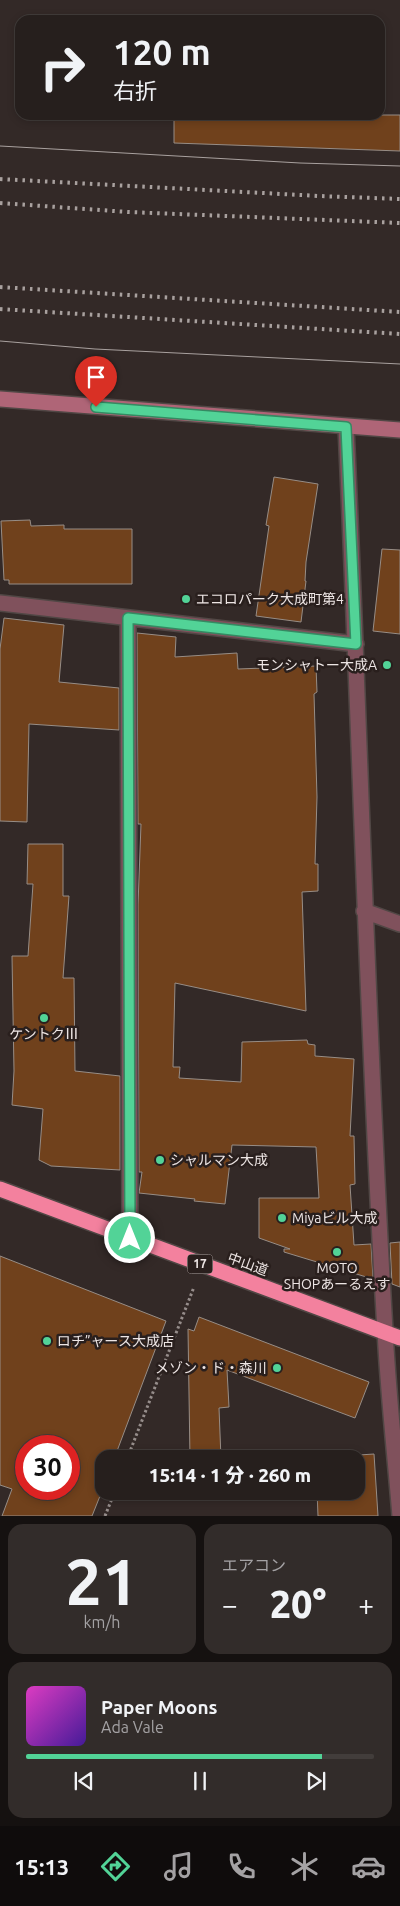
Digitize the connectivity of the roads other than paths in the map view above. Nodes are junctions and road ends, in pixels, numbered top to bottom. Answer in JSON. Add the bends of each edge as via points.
{"nodes":[{"id":1,"x":0,"y":399,"type":"edge"},
{"id":2,"x":346,"y":427,"type":"junction"},
{"id":3,"x":400,"y":430,"type":"edge"},
{"id":4,"x":0,"y":603,"type":"edge"},
{"id":5,"x":128,"y":618,"type":"junction"},
{"id":6,"x":356,"y":644,"type":"junction"},
{"id":7,"x":364,"y":912,"type":"junction"},
{"id":8,"x":400,"y":924,"type":"edge"},
{"id":9,"x":0,"y":1190,"type":"edge"},
{"id":10,"x":130,"y":1238,"type":"junction"},
{"id":11,"x":385,"y":1332,"type":"junction"},
{"id":12,"x":400,"y":1338,"type":"edge"},
{"id":13,"x":400,"y":1516,"type":"edge"}],
"edges":[{"from":1,"to":2,"type":"street"},
{"from":2,"to":3,"type":"street"},
{"from":2,"to":6,"type":"street"},
{"from":4,"to":5,"type":"street"},
{"from":5,"to":6,"type":"street"},
{"from":5,"to":10,"type":"street"},
{"from":6,"to":7,"type":"street"},
{"from":7,"to":8,"type":"street"},
{"from":7,"to":11,"type":"street"},
{"from":9,"to":10,"type":"highway","name":"中山道","number":"17"},
{"from":10,"to":11,"type":"highway","name":"中山道","number":"17"},
{"from":11,"to":12,"type":"highway","name":"中山道","number":"17"},
{"from":11,"to":13,"type":"street"}]}
